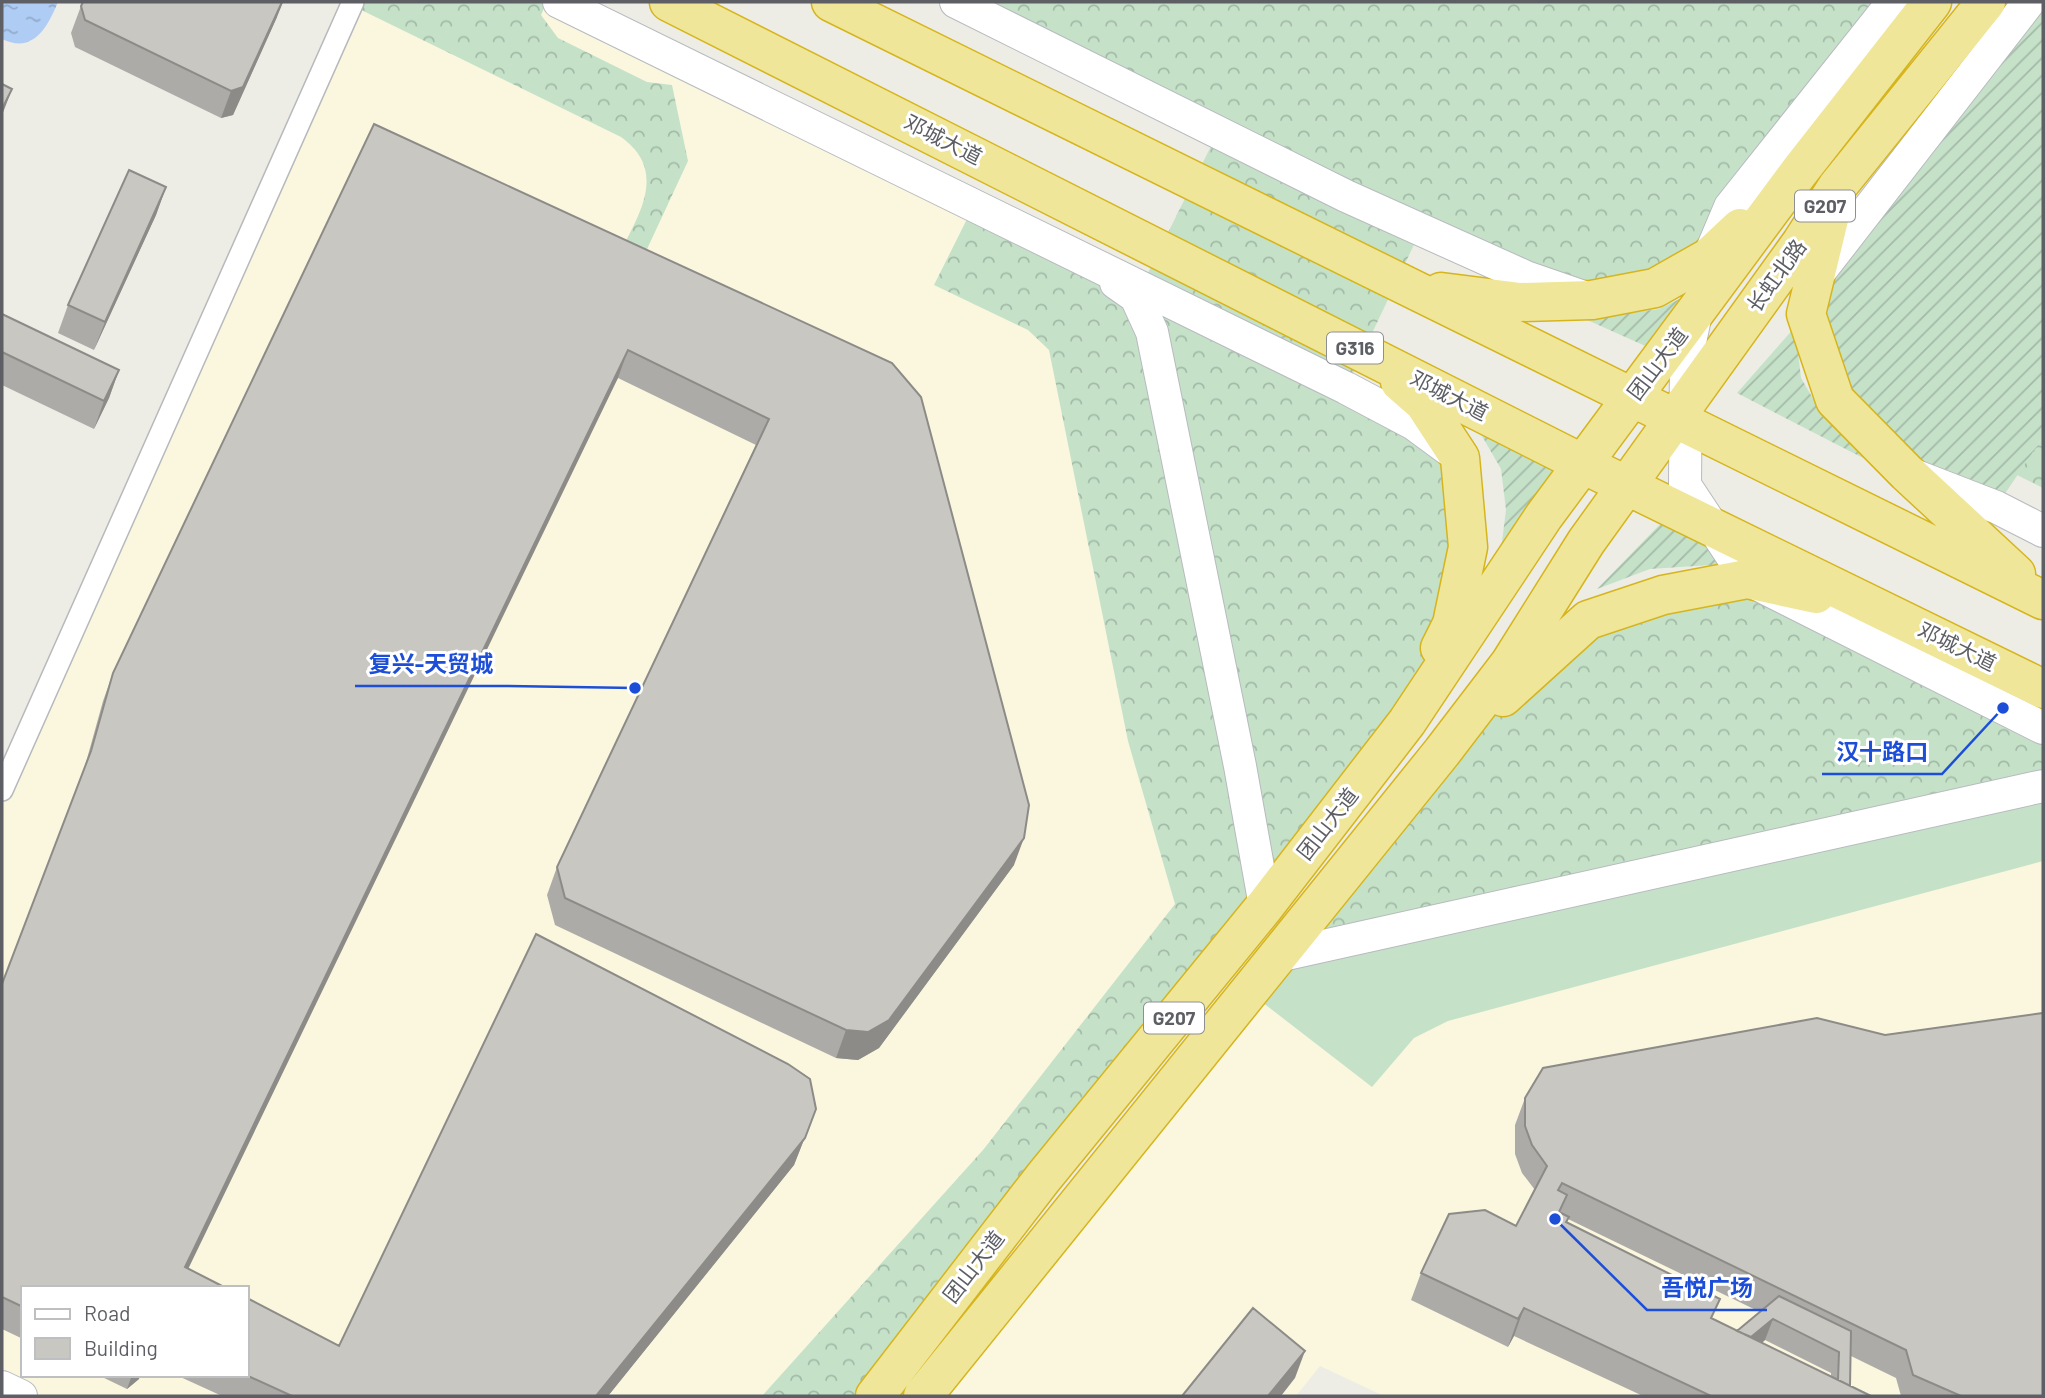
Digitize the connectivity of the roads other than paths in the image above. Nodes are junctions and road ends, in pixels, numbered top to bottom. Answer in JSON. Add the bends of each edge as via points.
{"nodes":[{"id":1,"x":353,"y":2,"type":"edge"},
{"id":2,"x":559,"y":2,"type":"edge"},
{"id":3,"x":669,"y":2,"type":"edge"},
{"id":4,"x":831,"y":2,"type":"edge"},
{"id":5,"x":956,"y":2,"type":"edge"},
{"id":6,"x":1893,"y":2,"type":"edge"},
{"id":7,"x":1932,"y":2,"type":"edge"},
{"id":8,"x":1986,"y":2,"type":"edge"},
{"id":9,"x":2029,"y":2,"type":"edge"},
{"id":10,"x":1799,"y":172,"type":"junction"},
{"id":11,"x":1837,"y":187,"type":"junction"},
{"id":12,"x":1756,"y":234,"type":"joint"},
{"id":13,"x":1078,"y":256,"type":"junction"},
{"id":14,"x":1708,"y":258,"type":"junction"},
{"id":15,"x":1815,"y":278,"type":"junction"},
{"id":16,"x":1411,"y":288,"type":"junction"},
{"id":17,"x":1592,"y":300,"type":"junction"},
{"id":18,"x":1372,"y":357,"type":"junction"},
{"id":19,"x":1632,"y":398,"type":"junction"},
{"id":20,"x":1674,"y":419,"type":"junction"},
{"id":21,"x":1460,"y":458,"type":"junction"},
{"id":22,"x":1583,"y":464,"type":"junction"},
{"id":23,"x":1907,"y":473,"type":"junction"},
{"id":24,"x":1626,"y":485,"type":"junction"},
{"id":25,"x":2043,"y":531,"type":"edge"},
{"id":26,"x":1746,"y":579,"type":"junction"},
{"id":27,"x":2043,"y":600,"type":"edge"},
{"id":28,"x":1876,"y":607,"type":"junction"},
{"id":29,"x":2043,"y":689,"type":"edge"},
{"id":30,"x":2043,"y":728,"type":"edge"},
{"id":31,"x":1398,"y":734,"type":"junction"},
{"id":32,"x":1442,"y":752,"type":"junction"},
{"id":33,"x":2043,"y":786,"type":"edge"},
{"id":34,"x":2,"y":790,"type":"edge"},
{"id":35,"x":1265,"y":906,"type":"junction"},
{"id":36,"x":1278,"y":956,"type":"junction"},
{"id":37,"x":2,"y":1387,"type":"edge"},
{"id":38,"x":21,"y":1396,"type":"edge"},
{"id":39,"x":875,"y":1396,"type":"edge"},
{"id":40,"x":923,"y":1396,"type":"edge"}],
"edges":[{"from":1,"to":34,"type":"street"},
{"from":2,"to":13,"type":"street"},
{"from":3,"to":18,"type":"highway","name":"邓城大道","number":"G316"},
{"from":4,"to":16,"type":"highway"},
{"from":5,"to":17,"type":"street","via":[[1346,196],[1527,277]]},
{"from":6,"to":14,"type":"street","via":[[1730,207]]},
{"from":7,"to":10,"type":"highway","name":"长虹北路","number":"G207"},
{"from":8,"to":11,"type":"highway","name":"长虹北路","number":"G207"},
{"from":9,"to":15,"type":"street"},
{"from":10,"to":12,"type":"highway","name":"长虹北路","number":"G207"},
{"from":10,"to":14,"type":"highway"},
{"from":11,"to":15,"type":"highway"},
{"from":11,"to":20,"type":"highway","name":"长虹北路","number":"G207"},
{"from":12,"to":19,"type":"highway","name":"团山大道","number":"G207"},
{"from":13,"to":21,"type":"street","via":[[1415,424]]},
{"from":13,"to":35,"type":"street","via":[[1136,297],[1152,332]]},
{"from":14,"to":17,"type":"highway","via":[[1655,288]]},
{"from":14,"to":26,"type":"street","via":[[1686,362],[1685,485]]},
{"from":15,"to":23,"type":"highway","via":[[1806,314],[1835,400]]},
{"from":16,"to":17,"type":"highway","via":[[1520,302]]},
{"from":16,"to":19,"type":"highway"},
{"from":18,"to":21,"type":"highway","via":[[1424,403]]},
{"from":18,"to":22,"type":"highway","name":"邓城大道","number":"G316"},
{"from":19,"to":20,"type":"highway"},
{"from":19,"to":22,"type":"highway","name":"团山大道","number":"G207"},
{"from":20,"to":24,"type":"highway","name":"团山大道","number":"G207"},
{"from":20,"to":27,"type":"highway"},
{"from":21,"to":31,"type":"highway","via":[[1468,547],[1452,624]]},
{"from":22,"to":24,"type":"highway","name":"邓城大道","number":"G316"},
{"from":22,"to":31,"type":"highway","name":"团山大道","number":"G207"},
{"from":23,"to":25,"type":"street","via":[[1996,507]]},
{"from":23,"to":27,"type":"highway"},
{"from":24,"to":28,"type":"highway","name":"邓城大道","number":"G316"},
{"from":24,"to":32,"type":"highway","name":"团山大道","number":"G207","via":[[1510,663]]},
{"from":26,"to":28,"type":"highway"},
{"from":26,"to":30,"type":"street"},
{"from":26,"to":32,"type":"highway","via":[[1663,595],[1588,620]]},
{"from":28,"to":29,"type":"highway","name":"邓城大道","number":"G316"},
{"from":31,"to":35,"type":"highway","name":"团山大道","number":"G207"},
{"from":32,"to":36,"type":"highway","name":"团山大道","number":"G207"},
{"from":33,"to":36,"type":"street"},
{"from":35,"to":39,"type":"highway","name":"团山大道","number":"G207","via":[[1043,1178]]},
{"from":36,"to":40,"type":"highway","name":"团山大道","number":"G207"},
{"from":37,"to":38,"type":"street"}]}
